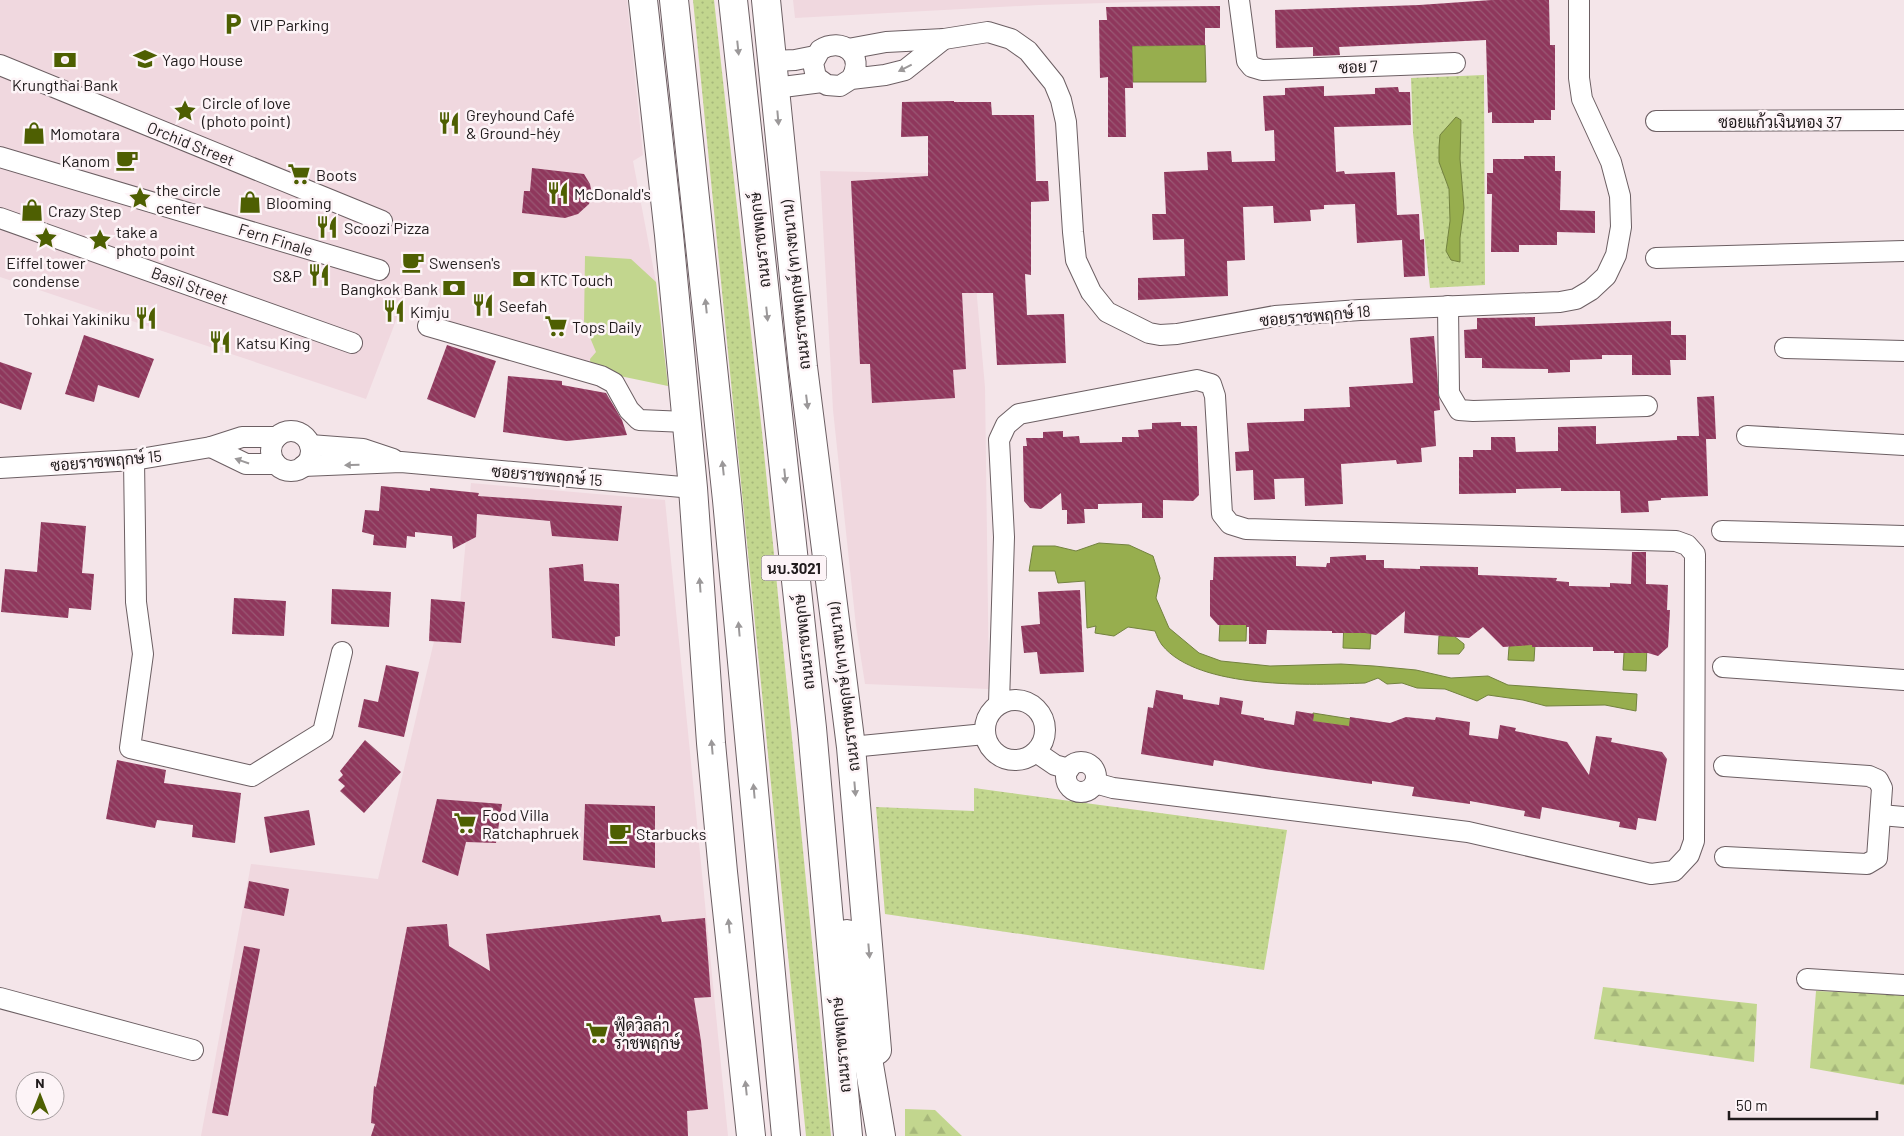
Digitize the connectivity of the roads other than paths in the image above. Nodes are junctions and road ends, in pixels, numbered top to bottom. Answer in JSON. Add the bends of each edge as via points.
{"nodes":[{"id":1,"x":643,"y":0,"type":"edge"},
{"id":2,"x":674,"y":0,"type":"edge"},
{"id":3,"x":733,"y":0,"type":"edge"},
{"id":4,"x":766,"y":0,"type":"edge"},
{"id":5,"x":1239,"y":0,"type":"edge"},
{"id":6,"x":1579,"y":0,"type":"edge"},
{"id":7,"x":944,"y":39,"type":"junction"},
{"id":8,"x":848,"y":49,"type":"junction"},
{"id":9,"x":815,"y":56,"type":"junction"},
{"id":10,"x":773,"y":61,"type":"junction"},
{"id":11,"x":1455,"y":63,"type":"dead end"},
{"id":12,"x":0,"y":65,"type":"edge"},
{"id":13,"x":853,"y":76,"type":"junction"},
{"id":14,"x":822,"y":82,"type":"junction"},
{"id":15,"x":775,"y":88,"type":"junction"},
{"id":16,"x":1904,"y":120,"type":"edge"},
{"id":17,"x":1656,"y":121,"type":"dead end"},
{"id":18,"x":0,"y":157,"type":"edge"},
{"id":19,"x":0,"y":218,"type":"edge"},
{"id":20,"x":382,"y":221,"type":"dead end"},
{"id":21,"x":1904,"y":251,"type":"edge"},
{"id":22,"x":1656,"y":258,"type":"dead end"},
{"id":23,"x":379,"y":270,"type":"dead end"},
{"id":24,"x":1448,"y":306,"type":"junction"},
{"id":25,"x":428,"y":326,"type":"dead end"},
{"id":26,"x":352,"y":343,"type":"dead end"},
{"id":27,"x":1785,"y":348,"type":"dead end"},
{"id":28,"x":1904,"y":351,"type":"edge"},
{"id":29,"x":1647,"y":406,"type":"dead end"},
{"id":30,"x":686,"y":422,"type":"junction"},
{"id":31,"x":1747,"y":436,"type":"dead end"},
{"id":32,"x":277,"y":437,"type":"junction"},
{"id":33,"x":310,"y":445,"type":"junction"},
{"id":34,"x":1904,"y":445,"type":"edge"},
{"id":35,"x":211,"y":447,"type":"junction"},
{"id":36,"x":134,"y":460,"type":"junction"},
{"id":37,"x":401,"y":462,"type":"junction"},
{"id":38,"x":276,"y":464,"type":"junction"},
{"id":39,"x":304,"y":466,"type":"junction"},
{"id":40,"x":0,"y":468,"type":"edge"},
{"id":41,"x":693,"y":488,"type":"junction"},
{"id":42,"x":1722,"y":531,"type":"dead end"},
{"id":43,"x":1904,"y":536,"type":"edge"},
{"id":44,"x":342,"y":652,"type":"dead end"},
{"id":45,"x":1723,"y":667,"type":"dead end"},
{"id":46,"x":1904,"y":680,"type":"edge"},
{"id":47,"x":999,"y":703,"type":"junction"},
{"id":48,"x":812,"y":728,"type":"junction"},
{"id":49,"x":985,"y":734,"type":"junction"},
{"id":50,"x":851,"y":746,"type":"junction"},
{"id":51,"x":1036,"y":752,"type":"junction"},
{"id":52,"x":1724,"y":766,"type":"dead end"},
{"id":53,"x":1881,"y":815,"type":"junction"},
{"id":54,"x":1904,"y":817,"type":"edge"},
{"id":55,"x":758,"y":832,"type":"junction"},
{"id":56,"x":1725,"y":857,"type":"dead end"},
{"id":57,"x":1807,"y":979,"type":"dead end"},
{"id":58,"x":1904,"y":985,"type":"edge"},
{"id":59,"x":0,"y":998,"type":"edge"},
{"id":60,"x":193,"y":1050,"type":"dead end"},
{"id":61,"x":751,"y":1136,"type":"edge"},
{"id":62,"x":768,"y":1136,"type":"edge"},
{"id":63,"x":786,"y":1136,"type":"edge"},
{"id":64,"x":848,"y":1136,"type":"edge"},
{"id":65,"x":881,"y":1136,"type":"edge"},
{"id":66,"x":885,"y":1136,"type":"edge"}],
"edges":[{"from":1,"to":30,"type":"main road"},
{"from":55,"to":2,"type":"main road","one_way":true},
{"from":3,"to":48,"type":"main road","name":"ถนนราชพฤกษ์","number":"นบ.3021","one_way":true},
{"from":4,"to":10,"type":"main road","name":"ถนนราชพฤกษ์ (ทางขนาน)","number":"นบ.3021"},
{"from":5,"to":11,"type":"street","name":"ซอย 7","via":[[1247,61],[1252,67],[1262,70]]},
{"from":6,"to":24,"type":"street","name":"ซอยราชพฤกษ์ 18","via":[[1582,99],[1611,162],[1620,196],[1621,228],[1616,255],[1606,276],[1576,299]]},
{"from":7,"to":8,"type":"street","name":"ซอยราชพฤกษ์ 18","via":[[886,42]]},
{"from":7,"to":13,"type":"street","name":"ซอยราชพฤกษ์ 18","one_way":true,"via":[[905,70],[885,75]]},
{"from":7,"to":24,"type":"street","name":"ซอยราชพฤกษ์ 18","via":[[988,32],[1011,39],[1028,51],[1054,83],[1066,122],[1076,260],[1091,292],[1107,312],[1135,327],[1160,335],[1177,334],[1275,316]]},
{"from":8,"to":9,"type":"street","name":"ซอยราชพฤกษ์ 18","via":[[833,44]]},
{"from":8,"to":13,"type":"street","via":[[855,60]]},
{"from":9,"to":10,"type":"street","name":"ซอยราชพฤกษ์ 18"},
{"from":9,"to":14,"type":"street","via":[[814,70]]},
{"from":10,"to":15,"type":"main road","name":"ถนนราชพฤกษ์ (ทางขนาน)","number":"นบ.3021"},
{"from":12,"to":20,"type":"street","name":"Orchid Street"},
{"from":13,"to":14,"type":"street","name":"ซอยราชพฤกษ์ 18","via":[[840,86]]},
{"from":14,"to":15,"type":"street","name":"ซอยราชพฤกษ์ 18"},
{"from":15,"to":50,"type":"main road","name":"ถนนราชพฤกษ์ (ทางขนาน)","number":"นบ.3021","one_way":true,"via":[[803,367]]},
{"from":16,"to":17,"type":"street","name":"ซอยแก้วเงินทอง 37"},
{"from":18,"to":23,"type":"street","name":"Fern Finale"},
{"from":19,"to":26,"type":"street","name":"Basil Street"},
{"from":21,"to":22,"type":"street"},
{"from":24,"to":29,"type":"street","via":[[1449,393],[1459,410]]},
{"from":25,"to":30,"type":"street","via":[[601,376],[614,383],[629,410],[639,420]]},
{"from":27,"to":28,"type":"street"},
{"from":30,"to":41,"type":"main road"},
{"from":31,"to":34,"type":"street"},
{"from":32,"to":33,"type":"street","name":"ซอยราชพฤกษ์ 15","via":[[282,433],[296,432]]},
{"from":32,"to":35,"type":"street","name":"ซอยราชพฤกษ์ 15","via":[[242,436]]},
{"from":32,"to":38,"type":"street","via":[[271,454]]},
{"from":33,"to":37,"type":"street","name":"ซอยราชพฤกษ์ 15","via":[[363,449]]},
{"from":33,"to":39,"type":"street","via":[[310,457]]},
{"from":35,"to":36,"type":"street","name":"ซอยราชพฤกษ์ 15"},
{"from":38,"to":35,"type":"street","name":"ซอยราชพฤกษ์ 15","one_way":true,"via":[[246,464]]},
{"from":36,"to":40,"type":"street","name":"ซอยราชพฤกษ์ 15"},
{"from":36,"to":44,"type":"street","via":[[136,602],[143,654],[130,748],[252,776],[323,732]]},
{"from":37,"to":39,"type":"street","name":"ซอยราชพฤกษ์ 15","one_way":true},
{"from":37,"to":41,"type":"street","name":"ซอยราชพฤกษ์ 15"},
{"from":38,"to":39,"type":"street","name":"ซอยราชพฤกษ์ 15","via":[[292,471]]},
{"from":61,"to":41,"type":"main road","one_way":true,"via":[[711,743]]},
{"from":42,"to":43,"type":"street"},
{"from":45,"to":46,"type":"street"},
{"from":47,"to":49,"type":"street","via":[[986,718]]},
{"from":47,"to":51,"type":"street","via":[[1008,700],[1027,702],[1036,707],[1045,724],[1042,744]]},
{"from":47,"to":51,"type":"street","via":[[1004,537],[1000,440],[1006,425],[1019,414],[1197,380],[1211,384],[1215,396],[1222,514],[1230,524],[1246,529],[1676,541],[1687,545],[1695,554],[1694,841],[1689,855],[1674,871],[1651,874],[1468,832],[1122,789],[1095,783],[1094,769],[1086,763],[1076,763],[1069,770]]},
{"from":48,"to":64,"type":"main road","name":"ถนนราชพฤกษ์","number":"นบ.3021"},
{"from":48,"to":65,"type":"main road"},
{"from":49,"to":50,"type":"street"},
{"from":49,"to":51,"type":"street","via":[[990,747],[1006,759],[1027,758]]},
{"from":50,"to":66,"type":"main road","name":"ถนนราชพฤกษ์ (ทางขนาน)","number":"นบ.3021","one_way":true},
{"from":52,"to":53,"type":"street","via":[[1869,776],[1878,780],[1882,788]]},
{"from":53,"to":54,"type":"street"},
{"from":53,"to":56,"type":"street","via":[[1877,858],[1867,864]]},
{"from":55,"to":62,"type":"main road","via":[[749,869]]},
{"from":55,"to":63,"type":"main road"},
{"from":57,"to":58,"type":"street"},
{"from":59,"to":60,"type":"street"}]}
